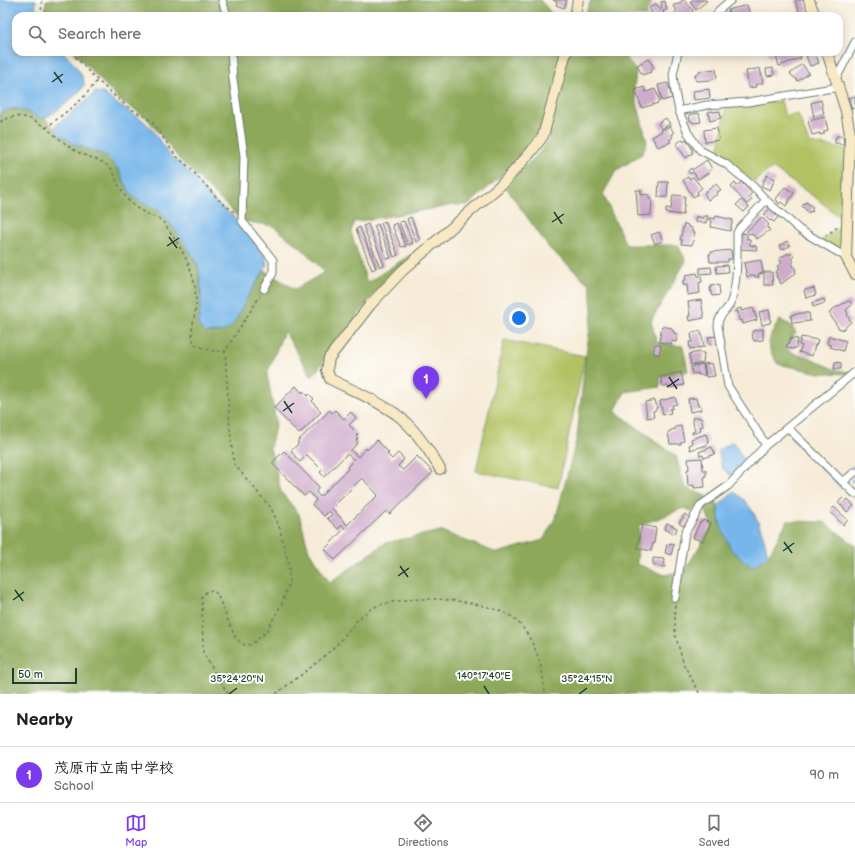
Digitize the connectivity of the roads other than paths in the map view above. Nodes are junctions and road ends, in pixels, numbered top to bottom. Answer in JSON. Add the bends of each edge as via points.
{"nodes":[{"id":1,"x":222,"y":0,"type":"edge"},
{"id":2,"x":578,"y":0,"type":"edge"},
{"id":3,"x":732,"y":0,"type":"edge"},
{"id":4,"x":809,"y":0,"type":"edge"},
{"id":5,"x":225,"y":12,"type":"edge"},
{"id":6,"x":575,"y":12,"type":"edge"},
{"id":7,"x":718,"y":12,"type":"edge"},
{"id":8,"x":814,"y":12,"type":"edge"},
{"id":9,"x":855,"y":42,"type":"edge"},
{"id":10,"x":231,"y":56,"type":"edge"},
{"id":11,"x":565,"y":56,"type":"edge"},
{"id":12,"x":677,"y":56,"type":"edge"},
{"id":13,"x":828,"y":56,"type":"edge"},
{"id":14,"x":837,"y":83,"type":"junction"},
{"id":15,"x":679,"y":111,"type":"junction"},
{"id":16,"x":766,"y":200,"type":"junction"},
{"id":17,"x":846,"y":258,"type":"junction"},
{"id":18,"x":855,"y":274,"type":"edge"},
{"id":19,"x":264,"y":289,"type":"road end"},
{"id":20,"x":855,"y":372,"type":"edge"},
{"id":21,"x":788,"y":428,"type":"junction"},
{"id":22,"x":766,"y":445,"type":"junction"},
{"id":23,"x":440,"y":470,"type":"dead end"},
{"id":24,"x":855,"y":472,"type":"edge"},
{"id":25,"x":843,"y":482,"type":"junction"},
{"id":26,"x":855,"y":494,"type":"edge"},
{"id":27,"x":675,"y":598,"type":"road end"}],
"edges":[{"from":1,"to":5,"type":"street"},
{"from":2,"to":6,"type":"street"},
{"from":3,"to":7,"type":"street"},
{"from":4,"to":8,"type":"street"},
{"from":9,"to":14,"type":"street"},
{"from":10,"to":19,"type":"street","via":[[232,79],[244,156],[242,221],[272,260],[273,273]]},
{"from":11,"to":23,"type":"street","via":[[543,136],[532,152],[504,182],[402,271],[370,305],[329,358],[327,370],[330,379],[396,415],[429,450]]},
{"from":12,"to":15,"type":"street","via":[[673,75]]},
{"from":13,"to":14,"type":"street"},
{"from":14,"to":15,"type":"street","via":[[748,102],[707,105]]},
{"from":14,"to":17,"type":"street","via":[[850,134]]},
{"from":15,"to":16,"type":"street","via":[[688,133],[700,150],[726,164]]},
{"from":16,"to":17,"type":"street","via":[[800,230]]},
{"from":16,"to":22,"type":"street","via":[[737,233],[736,282],[731,303],[718,320],[718,326],[728,386]]},
{"from":17,"to":18,"type":"street"},
{"from":20,"to":21,"type":"street"},
{"from":21,"to":22,"type":"street"},
{"from":21,"to":25,"type":"street"},
{"from":22,"to":27,"type":"street","via":[[728,486],[701,505],[692,518],[685,533]]},
{"from":24,"to":25,"type":"street"},
{"from":25,"to":26,"type":"street"}]}
